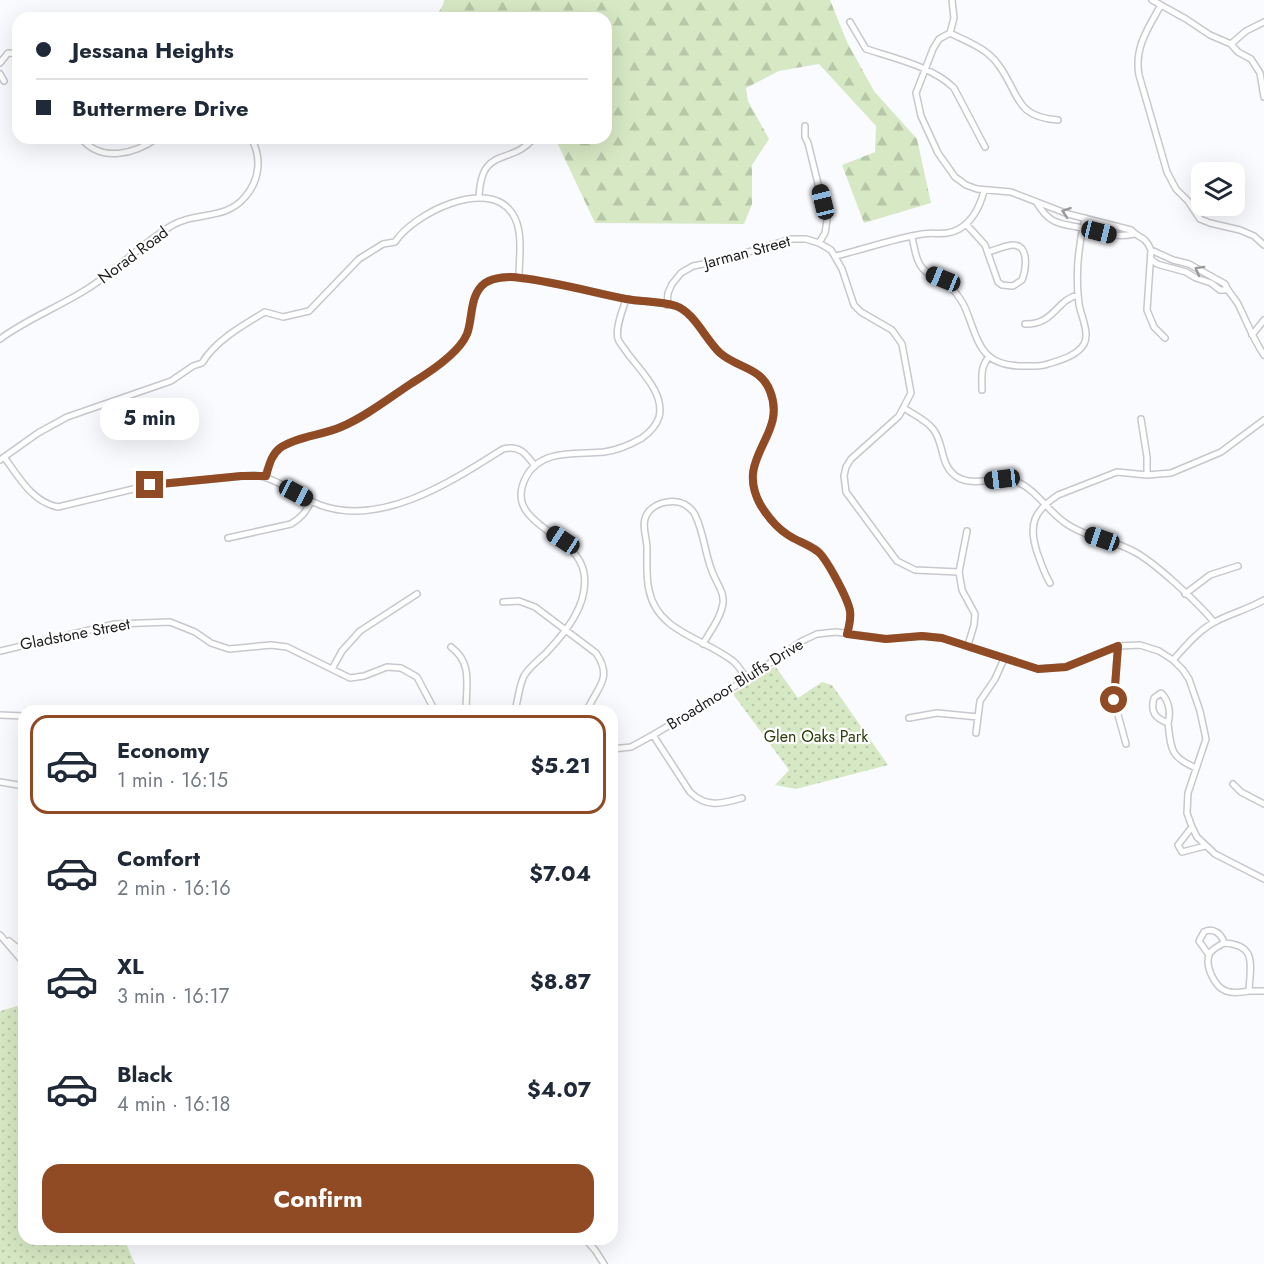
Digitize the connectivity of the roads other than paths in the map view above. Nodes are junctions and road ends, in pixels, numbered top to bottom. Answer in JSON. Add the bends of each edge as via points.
{"nodes":[{"id":1,"x":952,"y":0,"type":"edge"},
{"id":2,"x":1152,"y":0,"type":"edge"},
{"id":3,"x":1161,"y":5,"type":"junction"},
{"id":4,"x":850,"y":22,"type":"dead end"},
{"id":5,"x":1264,"y":22,"type":"edge"},
{"id":6,"x":950,"y":33,"type":"junction"},
{"id":7,"x":1231,"y":44,"type":"junction"},
{"id":8,"x":12,"y":53,"type":"edge"},
{"id":9,"x":0,"y":63,"type":"edge"},
{"id":10,"x":925,"y":70,"type":"junction"},
{"id":11,"x":0,"y":74,"type":"edge"},
{"id":12,"x":3,"y":81,"type":"dead end"},
{"id":13,"x":1264,"y":97,"type":"edge"},
{"id":14,"x":1058,"y":120,"type":"dead end"},
{"id":15,"x":805,"y":126,"type":"dead end"},
{"id":16,"x":89,"y":144,"type":"edge"},
{"id":17,"x":148,"y":144,"type":"edge"},
{"id":18,"x":253,"y":144,"type":"edge"},
{"id":19,"x":527,"y":144,"type":"edge"},
{"id":20,"x":985,"y":147,"type":"dead end"},
{"id":21,"x":984,"y":191,"type":"junction"},
{"id":22,"x":479,"y":198,"type":"junction"},
{"id":23,"x":1037,"y":203,"type":"junction"},
{"id":24,"x":1085,"y":218,"type":"junction"},
{"id":25,"x":966,"y":224,"type":"junction"},
{"id":26,"x":1083,"y":228,"type":"junction"},
{"id":27,"x":1134,"y":234,"type":"junction"},
{"id":28,"x":912,"y":237,"type":"junction"},
{"id":29,"x":819,"y":243,"type":"junction"},
{"id":30,"x":1264,"y":245,"type":"edge"},
{"id":31,"x":1151,"y":250,"type":"junction"},
{"id":32,"x":988,"y":252,"type":"junction"},
{"id":33,"x":836,"y":256,"type":"junction"},
{"id":34,"x":1151,"y":259,"type":"junction"},
{"id":35,"x":1173,"y":260,"type":"junction"},
{"id":36,"x":1170,"y":268,"type":"junction"},
{"id":37,"x":519,"y":277,"type":"junction"},
{"id":38,"x":1227,"y":290,"type":"junction"},
{"id":39,"x":1078,"y":295,"type":"junction"},
{"id":40,"x":626,"y":299,"type":"junction"},
{"id":41,"x":667,"y":305,"type":"junction"},
{"id":42,"x":1264,"y":320,"type":"edge"},
{"id":43,"x":1025,"y":324,"type":"dead end"},
{"id":44,"x":1252,"y":335,"type":"junction"},
{"id":45,"x":1165,"y":338,"type":"dead end"},
{"id":46,"x":0,"y":339,"type":"edge"},
{"id":47,"x":1264,"y":355,"type":"edge"},
{"id":48,"x":989,"y":357,"type":"junction"},
{"id":49,"x":982,"y":390,"type":"dead end"},
{"id":50,"x":904,"y":408,"type":"junction"},
{"id":51,"x":1141,"y":419,"type":"dead end"},
{"id":52,"x":1264,"y":420,"type":"edge"},
{"id":53,"x":2,"y":459,"type":"edge"},
{"id":54,"x":535,"y":466,"type":"junction"},
{"id":55,"x":1147,"y":475,"type":"junction"},
{"id":56,"x":266,"y":476,"type":"junction"},
{"id":57,"x":311,"y":501,"type":"junction"},
{"id":58,"x":1045,"y":505,"type":"junction"},
{"id":59,"x":967,"y":531,"type":"dead end"},
{"id":60,"x":228,"y":538,"type":"dead end"},
{"id":61,"x":1239,"y":566,"type":"dead end"},
{"id":62,"x":959,"y":573,"type":"junction"},
{"id":63,"x":1050,"y":583,"type":"dead end"},
{"id":64,"x":417,"y":594,"type":"dead end"},
{"id":65,"x":1185,"y":594,"type":"junction"},
{"id":66,"x":1264,"y":600,"type":"edge"},
{"id":67,"x":503,"y":602,"type":"dead end"},
{"id":68,"x":1214,"y":622,"type":"junction"},
{"id":69,"x":566,"y":630,"type":"junction"},
{"id":70,"x":847,"y":634,"type":"junction"},
{"id":71,"x":703,"y":644,"type":"junction"},
{"id":72,"x":968,"y":645,"type":"junction"},
{"id":73,"x":1118,"y":646,"type":"junction"},
{"id":74,"x":451,"y":647,"type":"dead end"},
{"id":75,"x":0,"y":651,"type":"edge"},
{"id":76,"x":1004,"y":659,"type":"junction"},
{"id":77,"x":1173,"y":660,"type":"junction"},
{"id":78,"x":332,"y":669,"type":"junction"},
{"id":79,"x":747,"y":679,"type":"junction"},
{"id":80,"x":432,"y":705,"type":"edge"},
{"id":81,"x":466,"y":705,"type":"edge"},
{"id":82,"x":517,"y":705,"type":"edge"},
{"id":83,"x":590,"y":705,"type":"edge"},
{"id":84,"x":0,"y":715,"type":"edge"},
{"id":85,"x":18,"y":716,"type":"edge"},
{"id":86,"x":978,"y":717,"type":"junction"},
{"id":87,"x":909,"y":718,"type":"dead end"},
{"id":88,"x":1168,"y":723,"type":"junction"},
{"id":89,"x":976,"y":733,"type":"dead end"},
{"id":90,"x":654,"y":735,"type":"junction"},
{"id":91,"x":1126,"y":744,"type":"dead end"},
{"id":92,"x":618,"y":748,"type":"edge"},
{"id":93,"x":1196,"y":768,"type":"junction"},
{"id":94,"x":0,"y":782,"type":"edge"},
{"id":95,"x":1233,"y":784,"type":"dead end"},
{"id":96,"x":18,"y":785,"type":"edge"},
{"id":97,"x":742,"y":798,"type":"dead end"},
{"id":98,"x":1264,"y":804,"type":"edge"},
{"id":99,"x":1192,"y":827,"type":"junction"},
{"id":100,"x":1205,"y":846,"type":"junction"},
{"id":101,"x":1264,"y":879,"type":"edge"},
{"id":102,"x":0,"y":934,"type":"edge"},
{"id":103,"x":1224,"y":943,"type":"junction"},
{"id":104,"x":18,"y":948,"type":"edge"},
{"id":105,"x":1209,"y":955,"type":"junction"},
{"id":106,"x":18,"y":956,"type":"edge"},
{"id":107,"x":1250,"y":991,"type":"junction"},
{"id":108,"x":1264,"y":991,"type":"edge"},
{"id":109,"x":590,"y":1245,"type":"edge"},
{"id":110,"x":604,"y":1264,"type":"edge"}],
"edges":[{"from":1,"to":6,"type":"street","via":[[954,18]]},
{"from":2,"to":3,"type":"street"},
{"from":3,"to":7,"type":"street","via":[[1210,36]]},
{"from":3,"to":30,"type":"street","via":[[1141,42],[1137,61],[1169,179],[1200,219],[1240,230]]},
{"from":4,"to":10,"type":"street","via":[[866,49]]},
{"from":5,"to":7,"type":"street"},
{"from":6,"to":10,"type":"street","via":[[939,39]]},
{"from":6,"to":14,"type":"street","via":[[980,48],[997,63],[1030,114]]},
{"from":7,"to":13,"type":"street","via":[[1255,63]]},
{"from":8,"to":9,"type":"street"},
{"from":10,"to":20,"type":"street","via":[[954,87]]},
{"from":10,"to":21,"type":"street","via":[[916,93],[921,116],[938,153],[955,177]]},
{"from":11,"to":12,"type":"street"},
{"from":15,"to":29,"type":"street","via":[[827,220]]},
{"from":16,"to":17,"type":"street","via":[[125,154]]},
{"from":18,"to":46,"type":"street","name":"Norad Road","via":[[258,158],[257,174],[244,199],[222,213],[186,219],[170,227],[95,284]]},
{"from":19,"to":22,"type":"street","via":[[493,160],[485,169]]},
{"from":21,"to":23,"type":"street","via":[[1011,192]]},
{"from":21,"to":25,"type":"street"},
{"from":22,"to":37,"type":"street","via":[[506,205],[519,225]]},
{"from":22,"to":53,"type":"street","via":[[433,210],[402,231],[395,242],[383,244],[359,259],[309,311],[283,317],[265,312],[231,334],[202,363],[171,381],[67,417]]},
{"from":24,"to":23,"type":"street","one_way":true},
{"from":23,"to":26,"type":"street","via":[[1059,224]]},
{"from":24,"to":26,"type":"street"},
{"from":24,"to":27,"type":"street"},
{"from":25,"to":28,"type":"street","via":[[948,233]]},
{"from":25,"to":32,"type":"street"},
{"from":26,"to":27,"type":"street","via":[[1115,236]]},
{"from":26,"to":39,"type":"street","via":[[1077,255]]},
{"from":27,"to":31,"type":"street","via":[[1146,240]]},
{"from":28,"to":33,"type":"street"},
{"from":28,"to":48,"type":"street","via":[[921,265],[952,288],[965,307],[976,341]]},
{"from":29,"to":33,"type":"street"},
{"from":29,"to":41,"type":"street","name":"Jarman Street","via":[[791,239],[693,266],[672,284]]},
{"from":31,"to":34,"type":"street"},
{"from":31,"to":35,"type":"street"},
{"from":32,"to":32,"type":"street","via":[[1013,245],[1020,248],[1026,260],[1022,280],[1013,286],[998,282]]},
{"from":33,"to":50,"type":"street","via":[[854,305],[892,330],[902,345],[911,393]]},
{"from":34,"to":36,"type":"street"},
{"from":34,"to":45,"type":"street","via":[[1147,309],[1154,327]]},
{"from":35,"to":36,"type":"street"},
{"from":38,"to":35,"type":"street","one_way":true,"via":[[1216,277]]},
{"from":36,"to":38,"type":"street"},
{"from":37,"to":40,"type":"street"},
{"from":37,"to":56,"type":"street","via":[[493,279],[480,288],[463,341],[435,369],[356,420],[282,446],[271,460]]},
{"from":38,"to":44,"type":"street"},
{"from":39,"to":43,"type":"street","via":[[1065,300],[1050,317]]},
{"from":39,"to":48,"type":"street","via":[[1086,337],[1074,354],[1035,366],[1007,366]]},
{"from":40,"to":41,"type":"street"},
{"from":40,"to":54,"type":"street","via":[[618,340],[656,392],[660,405],[655,426],[633,444],[617,450],[566,452]]},
{"from":41,"to":70,"type":"street","via":[[688,313],[722,354],[752,369],[769,387],[775,415],[756,458],[753,489],[771,520],[827,562],[850,611]]},
{"from":42,"to":44,"type":"street"},
{"from":44,"to":47,"type":"street"},
{"from":48,"to":49,"type":"street","via":[[981,371]]},
{"from":50,"to":58,"type":"street","via":[[935,431],[943,459],[958,477],[976,482],[1012,480]]},
{"from":50,"to":62,"type":"street","via":[[851,459],[844,476],[846,492],[897,561],[915,570]]},
{"from":51,"to":55,"type":"street"},
{"from":52,"to":55,"type":"street","via":[[1221,452],[1171,473]]},
{"from":53,"to":56,"type":"street","via":[[36,498],[58,507],[150,485]]},
{"from":54,"to":57,"type":"street","via":[[522,450],[510,447],[429,492],[382,508],[353,511]]},
{"from":54,"to":69,"type":"street","via":[[522,489],[525,512],[563,540],[580,561],[584,574],[576,616]]},
{"from":55,"to":58,"type":"street","via":[[1117,472],[1058,495]]},
{"from":56,"to":57,"type":"street"},
{"from":57,"to":60,"type":"street","via":[[291,524]]},
{"from":58,"to":63,"type":"street","via":[[1034,519],[1032,537]]},
{"from":58,"to":65,"type":"street","via":[[1074,529],[1144,557]]},
{"from":59,"to":62,"type":"street"},
{"from":61,"to":65,"type":"street","via":[[1210,575]]},
{"from":62,"to":72,"type":"street","via":[[962,590],[975,614]]},
{"from":64,"to":78,"type":"street","via":[[360,631]]},
{"from":65,"to":68,"type":"street"},
{"from":66,"to":68,"type":"street"},
{"from":67,"to":69,"type":"street","via":[[527,603]]},
{"from":68,"to":77,"type":"street"},
{"from":69,"to":82,"type":"street","via":[[524,676]]},
{"from":69,"to":83,"type":"street","via":[[602,662],[602,685]]},
{"from":70,"to":72,"type":"street","name":"Broadmoor Bluffs Drive","via":[[886,639],[932,636]]},
{"from":70,"to":79,"type":"street","name":"Broadmoor Bluffs Drive","via":[[825,633],[810,638]]},
{"from":71,"to":71,"type":"street","via":[[668,623],[653,604],[644,521],[658,504],[677,502],[693,511],[710,567],[722,589],[721,613]]},
{"from":71,"to":79,"type":"street","via":[[732,660]]},
{"from":72,"to":76,"type":"street","name":"Broadmoor Bluffs Drive"},
{"from":73,"to":76,"type":"street","name":"Broadmoor Bluffs Drive","via":[[1080,663],[1051,669]]},
{"from":73,"to":77,"type":"street","name":"Broadmoor Bluffs Drive","via":[[1148,647]]},
{"from":73,"to":91,"type":"street","via":[[1114,700]]},
{"from":74,"to":81,"type":"street","via":[[461,654],[466,668]]},
{"from":75,"to":78,"type":"street","name":"Gladstone Street","via":[[115,624],[159,621],[178,624],[229,649],[287,647]]},
{"from":76,"to":86,"type":"street","via":[[980,701]]},
{"from":77,"to":93,"type":"street","name":"Broadmoor Bluffs Drive","via":[[1189,679],[1205,729],[1204,747]]},
{"from":78,"to":80,"type":"street","name":"Gladstone Street","via":[[350,678],[387,667],[410,671],[423,684]]},
{"from":79,"to":90,"type":"street","name":"Broadmoor Bluffs Drive"},
{"from":84,"to":85,"type":"street"},
{"from":86,"to":87,"type":"street","via":[[937,713]]},
{"from":86,"to":89,"type":"street"},
{"from":88,"to":88,"type":"street","via":[[1167,700],[1161,693],[1154,698],[1152,710],[1158,719]]},
{"from":88,"to":93,"type":"street","via":[[1171,750]]},
{"from":90,"to":92,"type":"street","name":"Broadmoor Bluffs Drive","via":[[631,747]]},
{"from":90,"to":97,"type":"street","via":[[696,798],[714,804]]},
{"from":93,"to":99,"type":"street","name":"Broadmoor Bluffs Drive","via":[[1187,802]]},
{"from":94,"to":96,"type":"street"},
{"from":95,"to":98,"type":"street"},
{"from":99,"to":100,"type":"street","name":"Broadmoor Bluffs Drive"},
{"from":99,"to":100,"type":"street","via":[[1178,845],[1182,852]]},
{"from":100,"to":101,"type":"street","name":"Broadmoor Bluffs Drive"},
{"from":102,"to":104,"type":"street"},
{"from":102,"to":106,"type":"street"},
{"from":103,"to":105,"type":"street"},
{"from":103,"to":105,"type":"street","via":[[1213,930],[1204,932],[1199,941]]},
{"from":103,"to":107,"type":"street","via":[[1244,948],[1250,956]]},
{"from":105,"to":107,"type":"street","via":[[1209,967],[1219,988],[1229,993]]},
{"from":107,"to":108,"type":"street"},
{"from":109,"to":110,"type":"street"}]}
